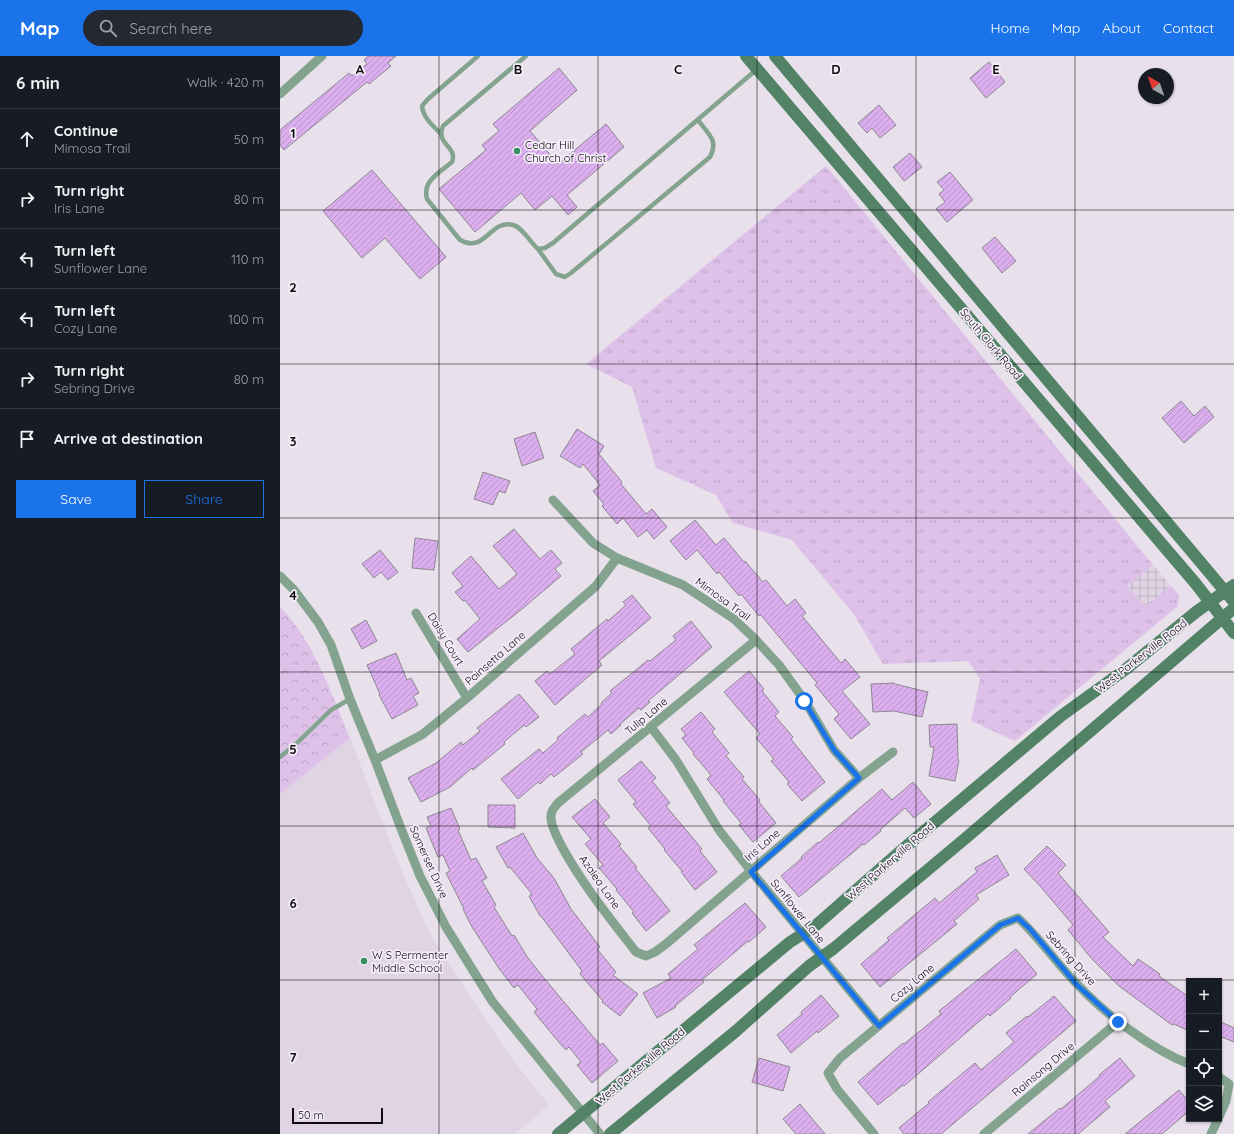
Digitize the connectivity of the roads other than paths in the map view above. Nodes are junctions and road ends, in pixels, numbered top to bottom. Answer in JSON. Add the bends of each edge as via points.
{"nodes":[{"id":1,"x":322,"y":56,"type":"edge"},
{"id":2,"x":478,"y":56,"type":"edge"},
{"id":3,"x":526,"y":56,"type":"edge"},
{"id":4,"x":746,"y":56,"type":"edge"},
{"id":5,"x":774,"y":56,"type":"edge"},
{"id":6,"x":758,"y":69,"type":"junction"},
{"id":7,"x":280,"y":94,"type":"edge"},
{"id":8,"x":698,"y":120,"type":"junction"},
{"id":9,"x":440,"y":133,"type":"junction"},
{"id":10,"x":538,"y":249,"type":"junction"},
{"id":11,"x":553,"y":500,"type":"dead end"},
{"id":12,"x":617,"y":558,"type":"junction"},
{"id":13,"x":280,"y":576,"type":"edge"},
{"id":14,"x":1230,"y":588,"type":"edge"},
{"id":15,"x":1209,"y":602,"type":"junction"},
{"id":16,"x":1234,"y":602,"type":"edge"},
{"id":17,"x":1234,"y":608,"type":"edge"},
{"id":18,"x":416,"y":613,"type":"dead end"},
{"id":19,"x":1222,"y":618,"type":"junction"},
{"id":20,"x":1234,"y":633,"type":"edge"},
{"id":21,"x":756,"y":640,"type":"junction"},
{"id":22,"x":467,"y":698,"type":"junction"},
{"id":23,"x":350,"y":699,"type":"junction"},
{"id":24,"x":651,"y":727,"type":"junction"},
{"id":25,"x":893,"y":752,"type":"dead end"},
{"id":26,"x":280,"y":757,"type":"edge"},
{"id":27,"x":375,"y":760,"type":"junction"},
{"id":28,"x":859,"y":778,"type":"junction"},
{"id":29,"x":552,"y":810,"type":"joint"},
{"id":30,"x":751,"y":872,"type":"junction"},
{"id":31,"x":1018,"y":918,"type":"joint"},
{"id":32,"x":802,"y":934,"type":"junction"},
{"id":33,"x":646,"y":956,"type":"joint"},
{"id":34,"x":821,"y":958,"type":"junction"},
{"id":35,"x":1118,"y":1022,"type":"junction"},
{"id":36,"x":879,"y":1026,"type":"junction"},
{"id":37,"x":1186,"y":1063,"type":"edge"},
{"id":38,"x":1222,"y":1079,"type":"edge"},
{"id":39,"x":1222,"y":1110,"type":"edge"},
{"id":40,"x":583,"y":1113,"type":"junction"},
{"id":41,"x":1216,"y":1122,"type":"edge"},
{"id":42,"x":558,"y":1134,"type":"edge"},
{"id":43,"x":600,"y":1134,"type":"edge"},
{"id":44,"x":610,"y":1134,"type":"edge"},
{"id":45,"x":874,"y":1134,"type":"edge"},
{"id":46,"x":984,"y":1134,"type":"edge"},
{"id":47,"x":1211,"y":1134,"type":"edge"}],
"edges":[{"from":1,"to":7,"type":"street"},
{"from":2,"to":9,"type":"lane","via":[[422,106],[426,118]]},
{"from":3,"to":9,"type":"lane","via":[[443,126]]},
{"from":4,"to":6,"type":"main road","name":"South Clark Road"},
{"from":5,"to":6,"type":"main road"},
{"from":5,"to":14,"type":"main road","name":"South Clark Road"},
{"from":6,"to":8,"type":"lane"},
{"from":6,"to":15,"type":"main road","name":"South Clark Road"},
{"from":8,"to":10,"type":"lane","via":[[553,243]]},
{"from":8,"to":10,"type":"lane","via":[[714,142],[710,157],[571,273],[565,277],[556,274]]},
{"from":9,"to":10,"type":"lane","via":[[454,158],[428,184],[425,192],[427,199],[460,240],[472,244],[479,242],[497,227],[513,225],[520,228]]},
{"from":11,"to":12,"type":"street","name":"Mimosa Trail","via":[[593,543]]},
{"from":12,"to":21,"type":"street","name":"Mimosa Trail","via":[[683,585],[734,619]]},
{"from":12,"to":22,"type":"street","name":"Poinsetta Lane","via":[[596,586]]},
{"from":13,"to":23,"type":"street","name":"Somerset Drive","via":[[318,622],[331,645]]},
{"from":14,"to":15,"type":"main road","name":"West Parkerville Road"},
{"from":14,"to":16,"type":"main road","name":"South Clark Road"},
{"from":15,"to":19,"type":"main road","name":"South Clark Road"},
{"from":15,"to":32,"type":"main road","name":"West Parkerville Road","via":[[1126,669],[1061,716],[902,849],[814,927]]},
{"from":17,"to":19,"type":"main road","name":"West Parkerville Road"},
{"from":18,"to":22,"type":"street","name":"Daisy Court"},
{"from":19,"to":20,"type":"main road","name":"South Clark Road"},
{"from":19,"to":34,"type":"main road","name":"West Parkerville Road","via":[[967,837]]},
{"from":21,"to":24,"type":"street","name":"Tulip Lane"},
{"from":21,"to":28,"type":"street","name":"Mimosa Trail","via":[[779,665],[834,750]]},
{"from":22,"to":27,"type":"street","name":"Poinsetta Lane","via":[[423,734]]},
{"from":23,"to":26,"type":"lane","via":[[331,710]]},
{"from":23,"to":27,"type":"street","name":"Somerset Drive"},
{"from":24,"to":29,"type":"street","name":"Tulip Lane"},
{"from":24,"to":30,"type":"street","name":"Sunflower Lane","via":[[676,760],[719,830]]},
{"from":25,"to":28,"type":"street","name":"Iris Lane"},
{"from":27,"to":40,"type":"street","name":"Somerset Drive","via":[[420,876],[454,940],[492,1001]]},
{"from":28,"to":30,"type":"street","name":"Iris Lane"},
{"from":29,"to":33,"type":"street","name":"Azalea Lane","via":[[554,831],[592,896],[636,952]]},
{"from":30,"to":32,"type":"street","name":"Sunflower Lane"},
{"from":30,"to":33,"type":"street","name":"Iris Lane","via":[[666,944]]},
{"from":31,"to":35,"type":"street","name":"Sebring Drive","via":[[1077,985]]},
{"from":31,"to":36,"type":"street","name":"Cozy Lane","via":[[1000,925]]},
{"from":32,"to":34,"type":"street","name":"Sunflower Lane"},
{"from":32,"to":40,"type":"main road","name":"West Parkerville Road"},
{"from":34,"to":36,"type":"street","name":"Sunflower Lane"},
{"from":34,"to":44,"type":"main road","name":"West Parkerville Road"},
{"from":35,"to":37,"type":"street","name":"Sebring Drive","via":[[1149,1043]]},
{"from":35,"to":46,"type":"street","name":"Rainsong Drive"},
{"from":36,"to":45,"type":"street","name":"Cozy Lane","via":[[840,1058],[828,1073],[837,1089]]},
{"from":38,"to":39,"type":"street","via":[[1229,1084]]},
{"from":40,"to":42,"type":"main road","name":"West Parkerville Road"},
{"from":40,"to":43,"type":"street","name":"Somerset Drive"},
{"from":41,"to":47,"type":"street"}]}
